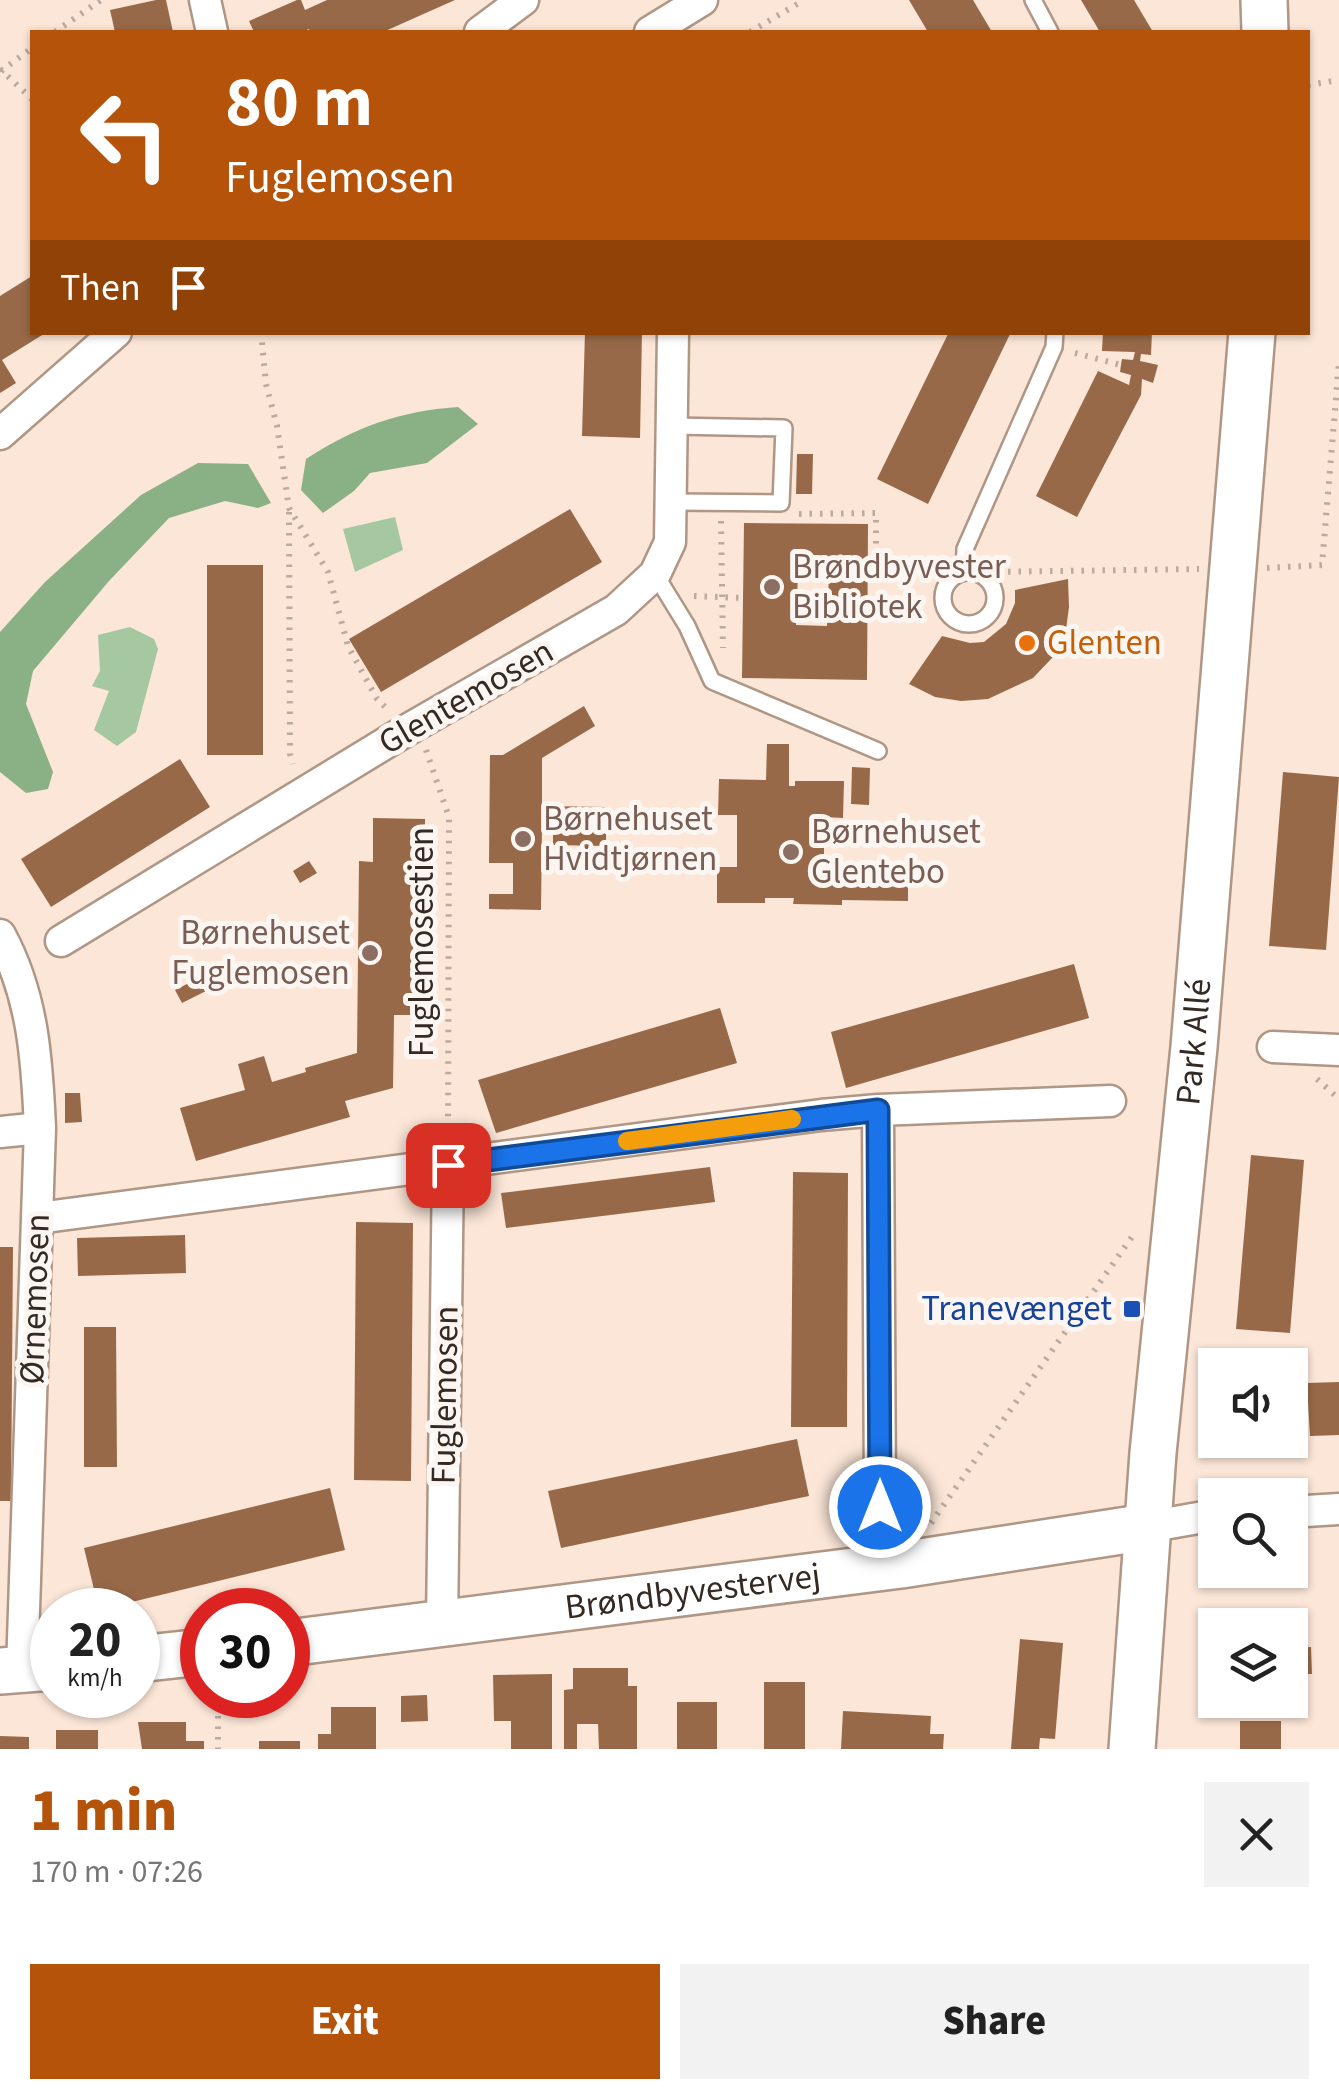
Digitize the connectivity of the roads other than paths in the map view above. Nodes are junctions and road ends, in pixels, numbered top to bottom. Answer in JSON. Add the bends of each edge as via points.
{"nodes":[{"id":1,"x":205,"y":0,"type":"edge"},
{"id":2,"x":523,"y":0,"type":"edge"},
{"id":3,"x":702,"y":0,"type":"edge"},
{"id":4,"x":1033,"y":0,"type":"edge"},
{"id":5,"x":1264,"y":0,"type":"edge"},
{"id":6,"x":212,"y":30,"type":"edge"},
{"id":7,"x":483,"y":30,"type":"edge"},
{"id":8,"x":653,"y":30,"type":"edge"},
{"id":9,"x":1049,"y":30,"type":"edge"},
{"id":10,"x":1265,"y":30,"type":"edge"},
{"id":11,"x":113,"y":335,"type":"edge"},
{"id":12,"x":673,"y":335,"type":"edge"},
{"id":13,"x":1252,"y":335,"type":"edge"},
{"id":14,"x":1054,"y":340,"type":"edge"},
{"id":15,"x":673,"y":426,"type":"junction"},
{"id":16,"x":0,"y":434,"type":"edge"},
{"id":17,"x":671,"y":502,"type":"junction"},
{"id":18,"x":971,"y":572,"type":"road end"},
{"id":19,"x":656,"y":574,"type":"junction"},
{"id":20,"x":878,"y":751,"type":"dead end"},
{"id":21,"x":0,"y":934,"type":"edge"},
{"id":22,"x":61,"y":941,"type":"dead end"},
{"id":23,"x":1273,"y":1046,"type":"dead end"},
{"id":24,"x":1339,"y":1050,"type":"edge"},
{"id":25,"x":1110,"y":1101,"type":"dead end"},
{"id":26,"x":878,"y":1110,"type":"junction"},
{"id":27,"x":40,"y":1128,"type":"junction"},
{"id":28,"x":0,"y":1132,"type":"edge"},
{"id":29,"x":448,"y":1165,"type":"junction"},
{"id":30,"x":38,"y":1218,"type":"junction"},
{"id":31,"x":880,"y":1507,"type":"dead end"},
{"id":32,"x":1339,"y":1509,"type":"edge"},
{"id":33,"x":1308,"y":1511,"type":"edge"},
{"id":34,"x":1198,"y":1518,"type":"edge"},
{"id":35,"x":1147,"y":1526,"type":"junction"},
{"id":36,"x":442,"y":1625,"type":"junction"},
{"id":37,"x":310,"y":1640,"type":"edge"},
{"id":38,"x":25,"y":1670,"type":"edge"},
{"id":39,"x":1132,"y":1749,"type":"edge"}],
"edges":[{"from":1,"to":6,"type":"street"},
{"from":2,"to":7,"type":"street"},
{"from":3,"to":8,"type":"street"},
{"from":4,"to":9,"type":"lane"},
{"from":5,"to":10,"type":"street"},
{"from":11,"to":16,"type":"street"},
{"from":12,"to":15,"type":"street"},
{"from":13,"to":35,"type":"street","name":"Park Allé"},
{"from":14,"to":18,"type":"lane","via":[[965,549]]},
{"from":15,"to":17,"type":"street"},
{"from":15,"to":17,"type":"lane","via":[[784,428],[781,503]]},
{"from":17,"to":19,"type":"street","via":[[670,542]]},
{"from":19,"to":20,"type":"lane","via":[[712,680]]},
{"from":19,"to":22,"type":"street","name":"Glentemosen","via":[[616,610]]},
{"from":21,"to":27,"type":"street","name":"Ørnemosen","via":[[31,1013]]},
{"from":23,"to":24,"type":"street"},
{"from":25,"to":26,"type":"street"},
{"from":26,"to":29,"type":"street"},
{"from":26,"to":31,"type":"street"},
{"from":27,"to":28,"type":"street"},
{"from":27,"to":30,"type":"street","name":"Ørnemosen"},
{"from":29,"to":30,"type":"street"},
{"from":29,"to":36,"type":"street","name":"Fuglemosen"},
{"from":30,"to":38,"type":"street","name":"Ørnemosen"},
{"from":32,"to":33,"type":"street"},
{"from":34,"to":35,"type":"street","name":"Brøndbyvestervej"},
{"from":35,"to":36,"type":"street","name":"Brøndbyvestervej"},
{"from":35,"to":39,"type":"street","name":"Park Allé"},
{"from":36,"to":37,"type":"street","name":"Brøndbyvestervej"}]}
